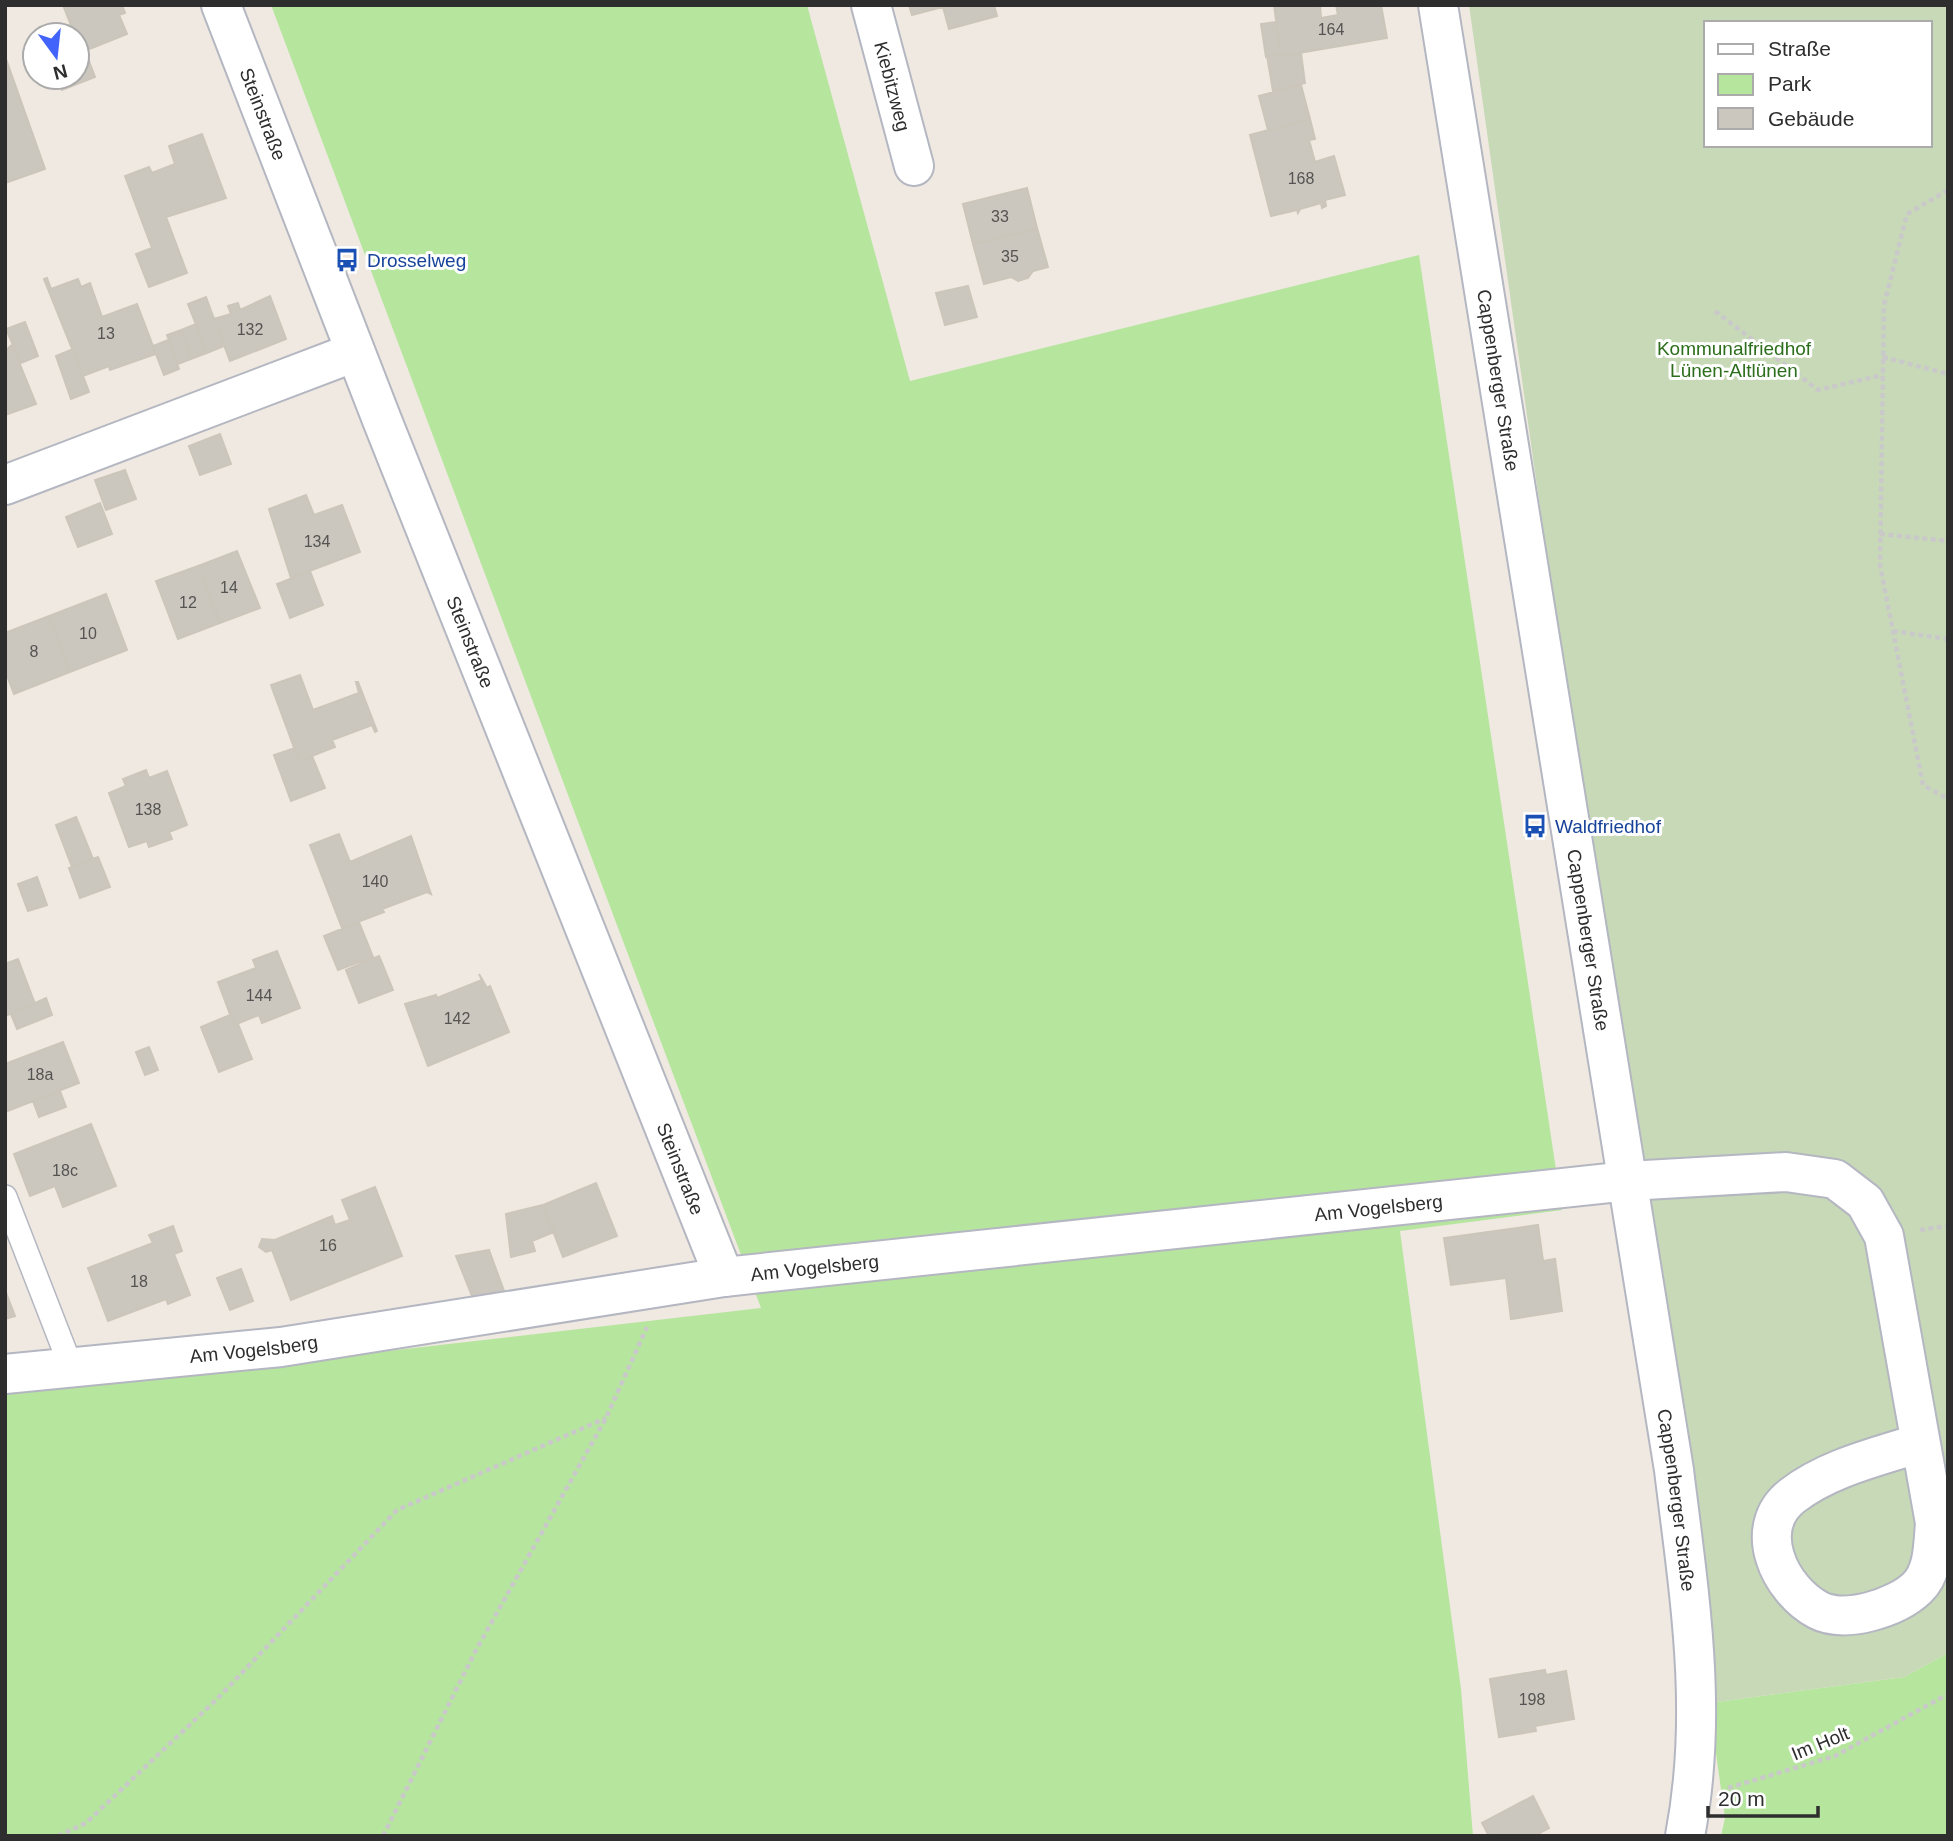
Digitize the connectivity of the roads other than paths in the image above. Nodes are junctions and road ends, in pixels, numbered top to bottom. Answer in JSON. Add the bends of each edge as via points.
{"nodes":[{"id":1,"x":221,"y":5,"type":"edge"},
{"id":2,"x":871,"y":5,"type":"edge"},
{"id":3,"x":1438,"y":5,"type":"edge"},
{"id":4,"x":914,"y":166,"type":"dead end"},
{"id":5,"x":355,"y":352,"type":"junction"},
{"id":6,"x":5,"y":485,"type":"edge"},
{"id":7,"x":1628,"y":1181,"type":"junction"},
{"id":8,"x":5,"y":1197,"type":"edge"},
{"id":9,"x":724,"y":1276,"type":"junction"},
{"id":10,"x":71,"y":1367,"type":"junction"},
{"id":11,"x":5,"y":1374,"type":"edge"},
{"id":12,"x":1920,"y":1443,"type":"junction"},
{"id":13,"x":1685,"y":1836,"type":"edge"}],
"edges":[{"from":1,"to":5,"type":"street","name":"Steinstraße"},
{"from":2,"to":4,"type":"street","name":"Kiebitzweg"},
{"from":3,"to":7,"type":"street","name":"Cappenberger Straße"},
{"from":5,"to":6,"type":"street"},
{"from":5,"to":9,"type":"street","name":"Steinstraße"},
{"from":7,"to":9,"type":"street","name":"Am Vogelsberg"},
{"from":7,"to":12,"type":"street","name":"Am Vogelsberg","via":[[1786,1172],[1835,1180],[1865,1202],[1884,1236],[1892,1270]]},
{"from":7,"to":13,"type":"street","name":"Cappenberger Straße","via":[[1695,1636],[1699,1708],[1694,1790]]},
{"from":8,"to":10,"type":"lane"},
{"from":9,"to":10,"type":"street","name":"Am Vogelsberg","via":[[281,1347]]},
{"from":10,"to":11,"type":"street","name":"Am Vogelsberg"},
{"from":12,"to":12,"type":"street","via":[[1935,1523],[1932,1562],[1918,1587],[1885,1607],[1851,1615],[1821,1612],[1797,1597],[1781,1573],[1772,1546],[1774,1521],[1791,1496],[1840,1469]]}]}
